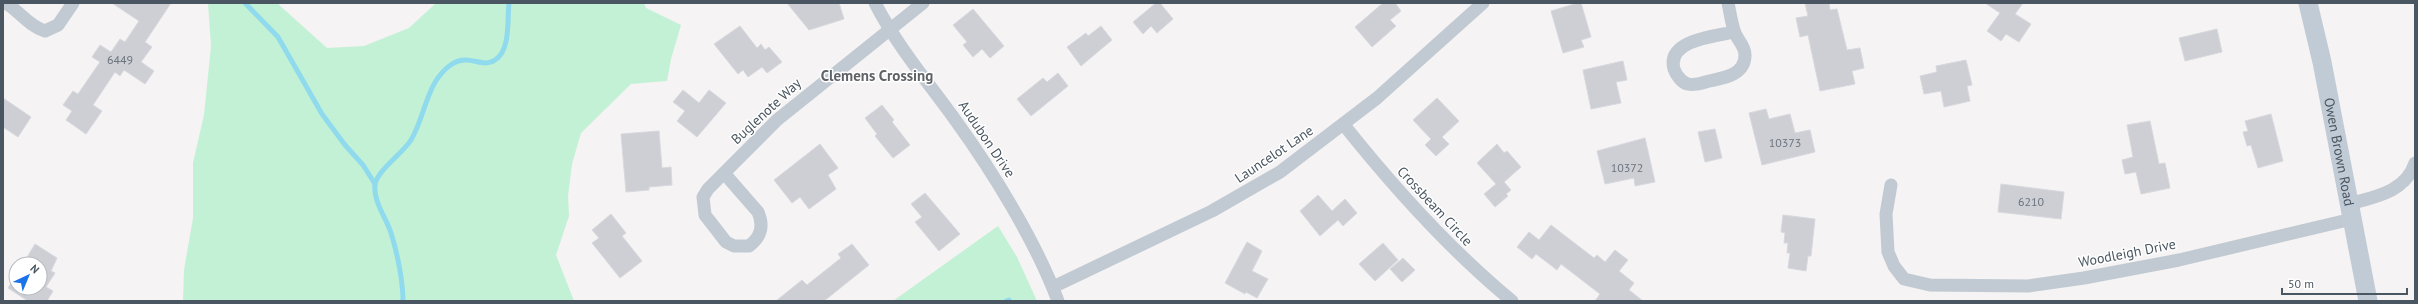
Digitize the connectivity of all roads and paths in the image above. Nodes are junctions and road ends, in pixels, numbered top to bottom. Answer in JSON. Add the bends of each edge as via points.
{"nodes":[{"id":1,"x":6,"y":3,"type":"edge"},
{"id":2,"x":73,"y":3,"type":"edge"},
{"id":3,"x":875,"y":3,"type":"edge"},
{"id":4,"x":923,"y":3,"type":"edge"},
{"id":5,"x":1482,"y":3,"type":"edge"},
{"id":6,"x":1728,"y":3,"type":"edge"},
{"id":7,"x":2308,"y":3,"type":"edge"},
{"id":8,"x":22,"y":7,"type":"edge"},
{"id":9,"x":889,"y":30,"type":"junction"},
{"id":10,"x":1734,"y":32,"type":"junction"},
{"id":11,"x":1344,"y":125,"type":"junction"},
{"id":12,"x":2415,"y":163,"type":"edge"},
{"id":13,"x":724,"y":173,"type":"junction"},
{"id":14,"x":1891,"y":185,"type":"dead end"},
{"id":15,"x":2351,"y":212,"type":"junction"},
{"id":16,"x":1053,"y":287,"type":"junction"},
{"id":17,"x":1058,"y":301,"type":"edge"},
{"id":18,"x":1512,"y":301,"type":"edge"},
{"id":19,"x":2368,"y":301,"type":"edge"}],
"edges":[{"from":1,"to":8,"type":"street"},
{"from":2,"to":8,"type":"street","via":[[58,25],[52,30],[44,31],[37,29]]},
{"from":3,"to":9,"type":"street","name":"Audubon Drive"},
{"from":4,"to":9,"type":"street","name":"Buglenote Way"},
{"from":5,"to":11,"type":"street","name":"Launcelot Lane","via":[[1407,72]]},
{"from":6,"to":10,"type":"street"},
{"from":7,"to":15,"type":"street","name":"Owen Brown Road"},
{"from":9,"to":13,"type":"street","name":"Buglenote Way","via":[[777,120]]},
{"from":9,"to":16,"type":"street","name":"Audubon Drive","via":[[957,121],[983,161],[1008,201]]},
{"from":10,"to":10,"type":"street","via":[[1745,54],[1738,71],[1731,76],[1694,85],[1686,84],[1680,79],[1674,70],[1673,62],[1680,48],[1687,43]]},
{"from":11,"to":16,"type":"street","name":"Launcelot Lane","via":[[1314,149],[1250,191]]},
{"from":11,"to":18,"type":"street","name":"Crossbeam Circle","via":[[1396,189],[1430,225],[1467,263]]},
{"from":12,"to":15,"type":"street","name":"Woodleigh Drive","via":[[2410,174],[2395,189]]},
{"from":13,"to":13,"type":"street","name":"Buglenote Way","via":[[703,197],[705,215],[726,242],[734,246],[749,246],[760,235],[761,219],[758,212]]},
{"from":14,"to":15,"type":"street","name":"Woodleigh Drive","via":[[1886,221],[1888,252],[1904,279],[1930,285],[2028,286],[2084,278],[2179,260]]},
{"from":15,"to":19,"type":"street","name":"Owen Brown Road"},
{"from":16,"to":17,"type":"street","name":"Audubon Drive"}]}
